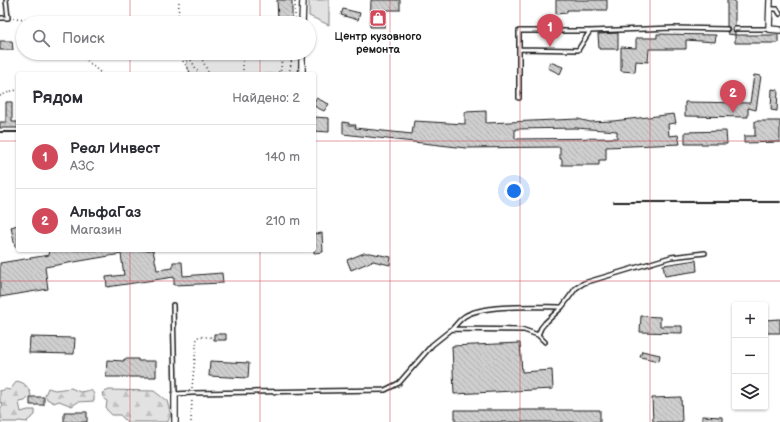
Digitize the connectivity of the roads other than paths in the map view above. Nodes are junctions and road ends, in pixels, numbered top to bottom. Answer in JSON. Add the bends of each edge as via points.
{"nodes":[{"id":1,"x":6,"y":0,"type":"edge"},
{"id":2,"x":303,"y":0,"type":"edge"},
{"id":3,"x":770,"y":0,"type":"edge"},
{"id":4,"x":770,"y":9,"type":"junction"},
{"id":5,"x":780,"y":14,"type":"edge"},
{"id":6,"x":302,"y":16,"type":"edge"},
{"id":7,"x":0,"y":18,"type":"edge"},
{"id":8,"x":727,"y":29,"type":"dead end"},
{"id":9,"x":735,"y":29,"type":"dead end"},
{"id":10,"x":769,"y":29,"type":"junction"},
{"id":11,"x":780,"y":30,"type":"edge"},
{"id":12,"x":590,"y":31,"type":"junction"},
{"id":13,"x":519,"y":49,"type":"junction"},
{"id":14,"x":302,"y":60,"type":"edge"},
{"id":15,"x":302,"y":72,"type":"edge"},
{"id":16,"x":519,"y":98,"type":"dead end"},
{"id":17,"x":705,"y":253,"type":"dead end"},
{"id":18,"x":173,"y":305,"type":"dead end"},
{"id":19,"x":562,"y":307,"type":"junction"},
{"id":20,"x":452,"y":329,"type":"junction"},
{"id":21,"x":538,"y":335,"type":"junction"},
{"id":22,"x":545,"y":342,"type":"dead end"},
{"id":23,"x":175,"y":394,"type":"junction"},
{"id":24,"x":175,"y":422,"type":"edge"}],
"edges":[{"from":1,"to":7,"type":"lane","via":[[8,18]]},
{"from":2,"to":6,"type":"street"},
{"from":3,"to":4,"type":"street"},
{"from":4,"to":5,"type":"lane","via":[[777,9]]},
{"from":4,"to":10,"type":"street"},
{"from":8,"to":12,"type":"lane"},
{"from":9,"to":10,"type":"lane"},
{"from":10,"to":11,"type":"street"},
{"from":12,"to":13,"type":"lane","via":[[578,50]]},
{"from":12,"to":13,"type":"lane","via":[[518,31]]},
{"from":13,"to":16,"type":"lane"},
{"from":14,"to":15,"type":"street"},
{"from":17,"to":19,"type":"lane","via":[[671,256],[584,283],[576,288]]},
{"from":18,"to":23,"type":"lane"},
{"from":19,"to":20,"type":"lane","via":[[497,308],[476,312],[465,316]]},
{"from":19,"to":21,"type":"lane","via":[[545,323]]},
{"from":20,"to":21,"type":"lane","via":[[524,330]]},
{"from":20,"to":23,"type":"lane","via":[[432,345],[399,384],[385,390]]},
{"from":21,"to":22,"type":"lane"},
{"from":23,"to":24,"type":"street"}]}
